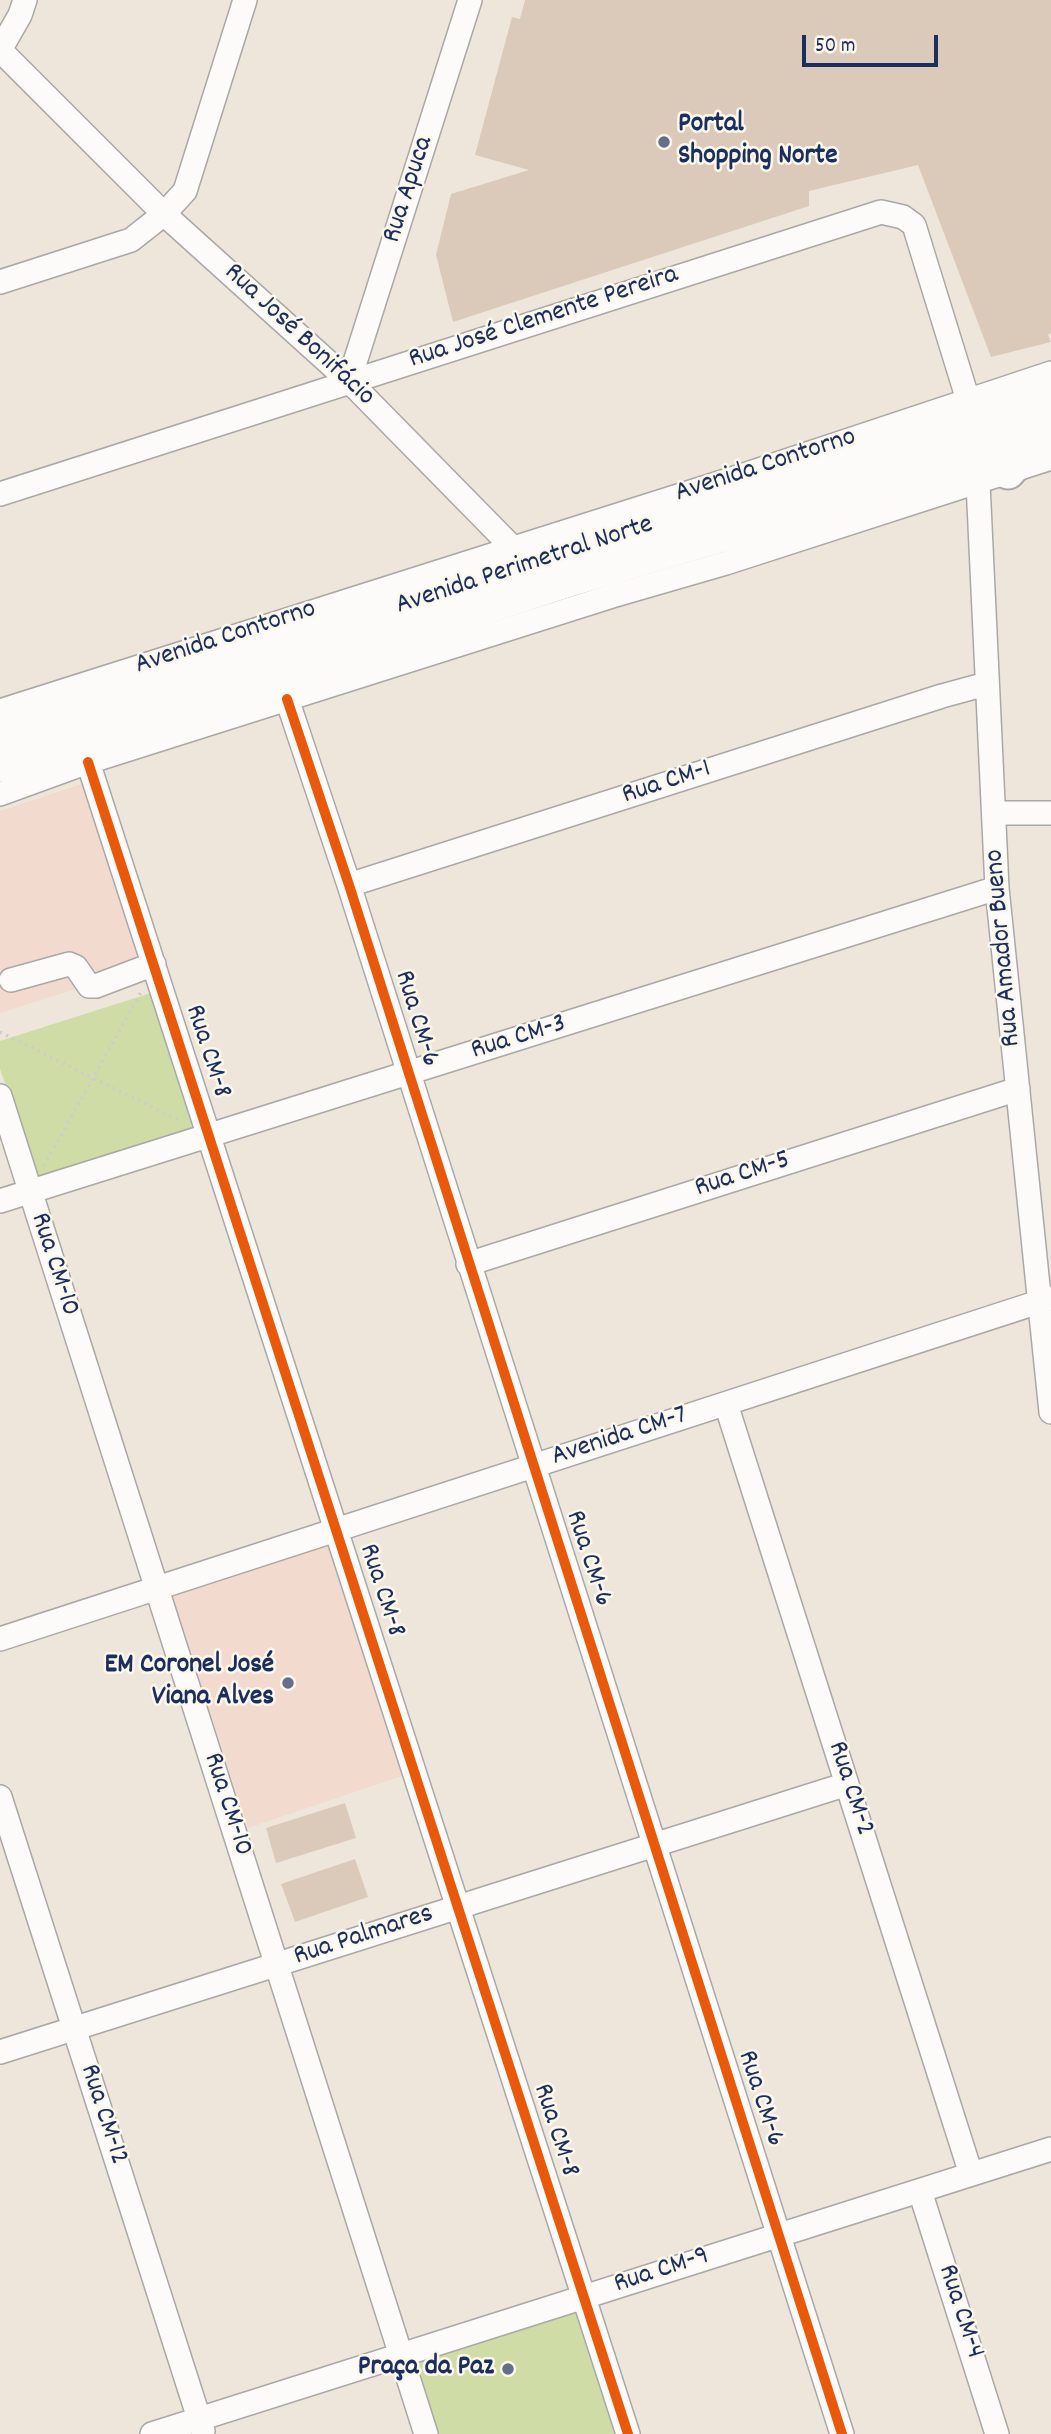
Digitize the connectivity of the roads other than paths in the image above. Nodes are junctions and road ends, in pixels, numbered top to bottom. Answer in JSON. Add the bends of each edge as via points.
{"nodes":[{"id":1,"x":24,"y":0,"type":"edge"},
{"id":2,"x":245,"y":0,"type":"edge"},
{"id":3,"x":470,"y":0,"type":"edge"},
{"id":4,"x":0,"y":50,"type":"edge"},
{"id":5,"x":164,"y":214,"type":"junction"},
{"id":6,"x":0,"y":282,"type":"edge"},
{"id":7,"x":1051,"y":373,"type":"edge"},
{"id":8,"x":349,"y":381,"type":"junction"},
{"id":9,"x":1051,"y":398,"type":"edge"},
{"id":10,"x":968,"y":400,"type":"junction"},
{"id":11,"x":1049,"y":440,"type":"edge"},
{"id":12,"x":993,"y":478,"type":"junction"},
{"id":13,"x":0,"y":494,"type":"edge"},
{"id":14,"x":480,"y":515,"type":"junction"},
{"id":15,"x":523,"y":556,"type":"junction"},
{"id":16,"x":476,"y":559,"type":"junction"},
{"id":17,"x":569,"y":580,"type":"junction"},
{"id":18,"x":612,"y":596,"type":"junction"},
{"id":19,"x":986,"y":684,"type":"junction"},
{"id":20,"x":287,"y":699,"type":"junction"},
{"id":21,"x":0,"y":711,"type":"edge"},
{"id":22,"x":0,"y":738,"type":"edge"},
{"id":23,"x":88,"y":762,"type":"junction"},
{"id":24,"x":0,"y":765,"type":"edge"},
{"id":25,"x":0,"y":794,"type":"edge"},
{"id":26,"x":994,"y":813,"type":"junction"},
{"id":27,"x":1051,"y":813,"type":"edge"},
{"id":28,"x":349,"y":886,"type":"junction"},
{"id":29,"x":997,"y":888,"type":"junction"},
{"id":30,"x":155,"y":966,"type":"junction"},
{"id":31,"x":10,"y":980,"type":"dead end"},
{"id":32,"x":408,"y":1073,"type":"junction"},
{"id":33,"x":1018,"y":1089,"type":"junction"},
{"id":34,"x":0,"y":1096,"type":"edge"},
{"id":35,"x":209,"y":1136,"type":"junction"},
{"id":36,"x":30,"y":1192,"type":"junction"},
{"id":37,"x":0,"y":1201,"type":"edge"},
{"id":38,"x":468,"y":1264,"type":"junction"},
{"id":39,"x":1045,"y":1300,"type":"edge"},
{"id":40,"x":1047,"y":1338,"type":"edge"},
{"id":41,"x":726,"y":1404,"type":"junction"},
{"id":42,"x":1051,"y":1412,"type":"edge"},
{"id":43,"x":533,"y":1466,"type":"junction"},
{"id":44,"x":337,"y":1530,"type":"junction"},
{"id":45,"x":156,"y":1588,"type":"junction"},
{"id":46,"x":0,"y":1639,"type":"edge"},
{"id":47,"x":847,"y":1784,"type":"junction"},
{"id":48,"x":0,"y":1797,"type":"edge"},
{"id":49,"x":654,"y":1846,"type":"junction"},
{"id":50,"x":458,"y":1907,"type":"junction"},
{"id":51,"x":276,"y":1965,"type":"junction"},
{"id":52,"x":74,"y":2029,"type":"junction"},
{"id":53,"x":0,"y":2052,"type":"edge"},
{"id":54,"x":1051,"y":2149,"type":"edge"},
{"id":55,"x":971,"y":2174,"type":"junction"},
{"id":56,"x":920,"y":2190,"type":"junction"},
{"id":57,"x":779,"y":2235,"type":"junction"},
{"id":58,"x":584,"y":2297,"type":"junction"},
{"id":59,"x":401,"y":2355,"type":"junction"},
{"id":60,"x":202,"y":2427,"type":"edge"},
{"id":61,"x":152,"y":2434,"type":"edge"},
{"id":62,"x":426,"y":2434,"type":"edge"},
{"id":63,"x":628,"y":2434,"type":"edge"},
{"id":64,"x":842,"y":2434,"type":"edge"},
{"id":65,"x":998,"y":2434,"type":"edge"}],
"edges":[{"from":1,"to":4,"type":"street"},
{"from":2,"to":5,"type":"street","via":[[185,191]]},
{"from":3,"to":8,"type":"street","name":"Rua Apuca"},
{"from":4,"to":5,"type":"street","name":"Rua José Bonifácio"},
{"from":5,"to":6,"type":"street","via":[[131,240]]},
{"from":5,"to":8,"type":"street","name":"Rua José Bonifácio"},
{"from":7,"to":10,"type":"street","name":"Avenida Contorno"},
{"from":8,"to":10,"type":"street","name":"Rua José Clemente Pereira","via":[[881,212],[914,225]]},
{"from":8,"to":13,"type":"street","name":"Rua José Clemente Pereira"},
{"from":8,"to":14,"type":"street","name":"Rua José Bonifácio"},
{"from":9,"to":15,"type":"highway","name":"Avenida Perimetral Norte","via":[[740,499]]},
{"from":10,"to":15,"type":"street","name":"Avenida Contorno"},
{"from":11,"to":12,"type":"highway"},
{"from":11,"to":17,"type":"highway","name":"Avenida Perimetral Norte"},
{"from":12,"to":18,"type":"street"},
{"from":12,"to":19,"type":"street","name":"Rua Amador Bueno"},
{"from":14,"to":15,"type":"street","name":"Rua José Bonifácio"},
{"from":14,"to":16,"type":"street"},
{"from":15,"to":16,"type":"street","name":"Avenida Contorno"},
{"from":15,"to":17,"type":"street","name":"Rua José Bonifácio"},
{"from":15,"to":22,"type":"highway","name":"Avenida Perimetral Norte"},
{"from":16,"to":21,"type":"street","name":"Avenida Contorno"},
{"from":17,"to":18,"type":"street","name":"Rua José Bonifácio"},
{"from":17,"to":24,"type":"highway","name":"Avenida Perimetral Norte"},
{"from":18,"to":20,"type":"street"},
{"from":19,"to":26,"type":"street","name":"Rua Amador Bueno"},
{"from":19,"to":28,"type":"street","name":"Rua CM-1"},
{"from":20,"to":23,"type":"street"},
{"from":20,"to":28,"type":"street","name":"Rua CM-6"},
{"from":23,"to":25,"type":"street"},
{"from":23,"to":30,"type":"street","name":"Rua CM-8"},
{"from":26,"to":27,"type":"street"},
{"from":26,"to":29,"type":"street","name":"Rua Amador Bueno"},
{"from":28,"to":32,"type":"street","name":"Rua CM-6"},
{"from":29,"to":32,"type":"street","name":"Rua CM-3"},
{"from":29,"to":33,"type":"street","name":"Rua Amador Bueno"},
{"from":30,"to":31,"type":"street","via":[[96,986],[89,986],[69,964]]},
{"from":30,"to":35,"type":"street","name":"Rua CM-8"},
{"from":32,"to":35,"type":"street","name":"Rua CM-3"},
{"from":32,"to":38,"type":"street","name":"Rua CM-6"},
{"from":33,"to":38,"type":"street","name":"Rua CM-5"},
{"from":33,"to":39,"type":"street","name":"Rua Amador Bueno"},
{"from":34,"to":36,"type":"street","name":"Rua CM-10"},
{"from":35,"to":36,"type":"street","name":"Rua CM-3"},
{"from":35,"to":44,"type":"street","name":"Rua CM-8"},
{"from":36,"to":37,"type":"street","name":"Rua CM-3"},
{"from":36,"to":45,"type":"street","name":"Rua CM-10"},
{"from":38,"to":43,"type":"street","name":"Rua CM-6"},
{"from":39,"to":40,"type":"street","name":"Rua Amador Bueno"},
{"from":39,"to":41,"type":"street","name":"Avenida CM-7"},
{"from":40,"to":42,"type":"street","name":"Rua Amador Bueno"},
{"from":41,"to":43,"type":"street","name":"Avenida CM-7"},
{"from":41,"to":47,"type":"street","name":"Rua CM-2"},
{"from":43,"to":44,"type":"street","name":"Avenida CM-7"},
{"from":43,"to":49,"type":"street","name":"Rua CM-6"},
{"from":44,"to":45,"type":"street","name":"Avenida CM-7"},
{"from":44,"to":50,"type":"street","name":"Rua CM-8"},
{"from":45,"to":46,"type":"street","name":"Avenida CM-7"},
{"from":45,"to":51,"type":"street","name":"Rua CM-10"},
{"from":47,"to":49,"type":"street","name":"Rua Palmares"},
{"from":47,"to":55,"type":"street","name":"Rua CM-2"},
{"from":48,"to":52,"type":"street","name":"Rua CM-12"},
{"from":49,"to":50,"type":"street","name":"Rua Palmares"},
{"from":49,"to":57,"type":"street","name":"Rua CM-6"},
{"from":50,"to":51,"type":"street","name":"Rua Palmares"},
{"from":50,"to":58,"type":"street","name":"Rua CM-8"},
{"from":51,"to":52,"type":"street","name":"Rua Palmares"},
{"from":51,"to":59,"type":"street","name":"Rua CM-10"},
{"from":52,"to":53,"type":"street","name":"Rua Palmares"},
{"from":52,"to":60,"type":"street","name":"Rua CM-12"},
{"from":54,"to":55,"type":"street","name":"Rua CM-9"},
{"from":55,"to":56,"type":"street","name":"Rua CM-9"},
{"from":56,"to":57,"type":"street","name":"Rua CM-9"},
{"from":56,"to":65,"type":"street","name":"Rua CM-4"},
{"from":57,"to":58,"type":"street","name":"Rua CM-9"},
{"from":57,"to":64,"type":"street","name":"Rua CM-6"},
{"from":58,"to":59,"type":"street","name":"Rua CM-9"},
{"from":58,"to":63,"type":"street","name":"Rua CM-8"},
{"from":59,"to":60,"type":"street","name":"Rua CM-9"},
{"from":59,"to":62,"type":"street","name":"Rua CM-10"},
{"from":60,"to":61,"type":"street","name":"Rua CM-9"}]}
